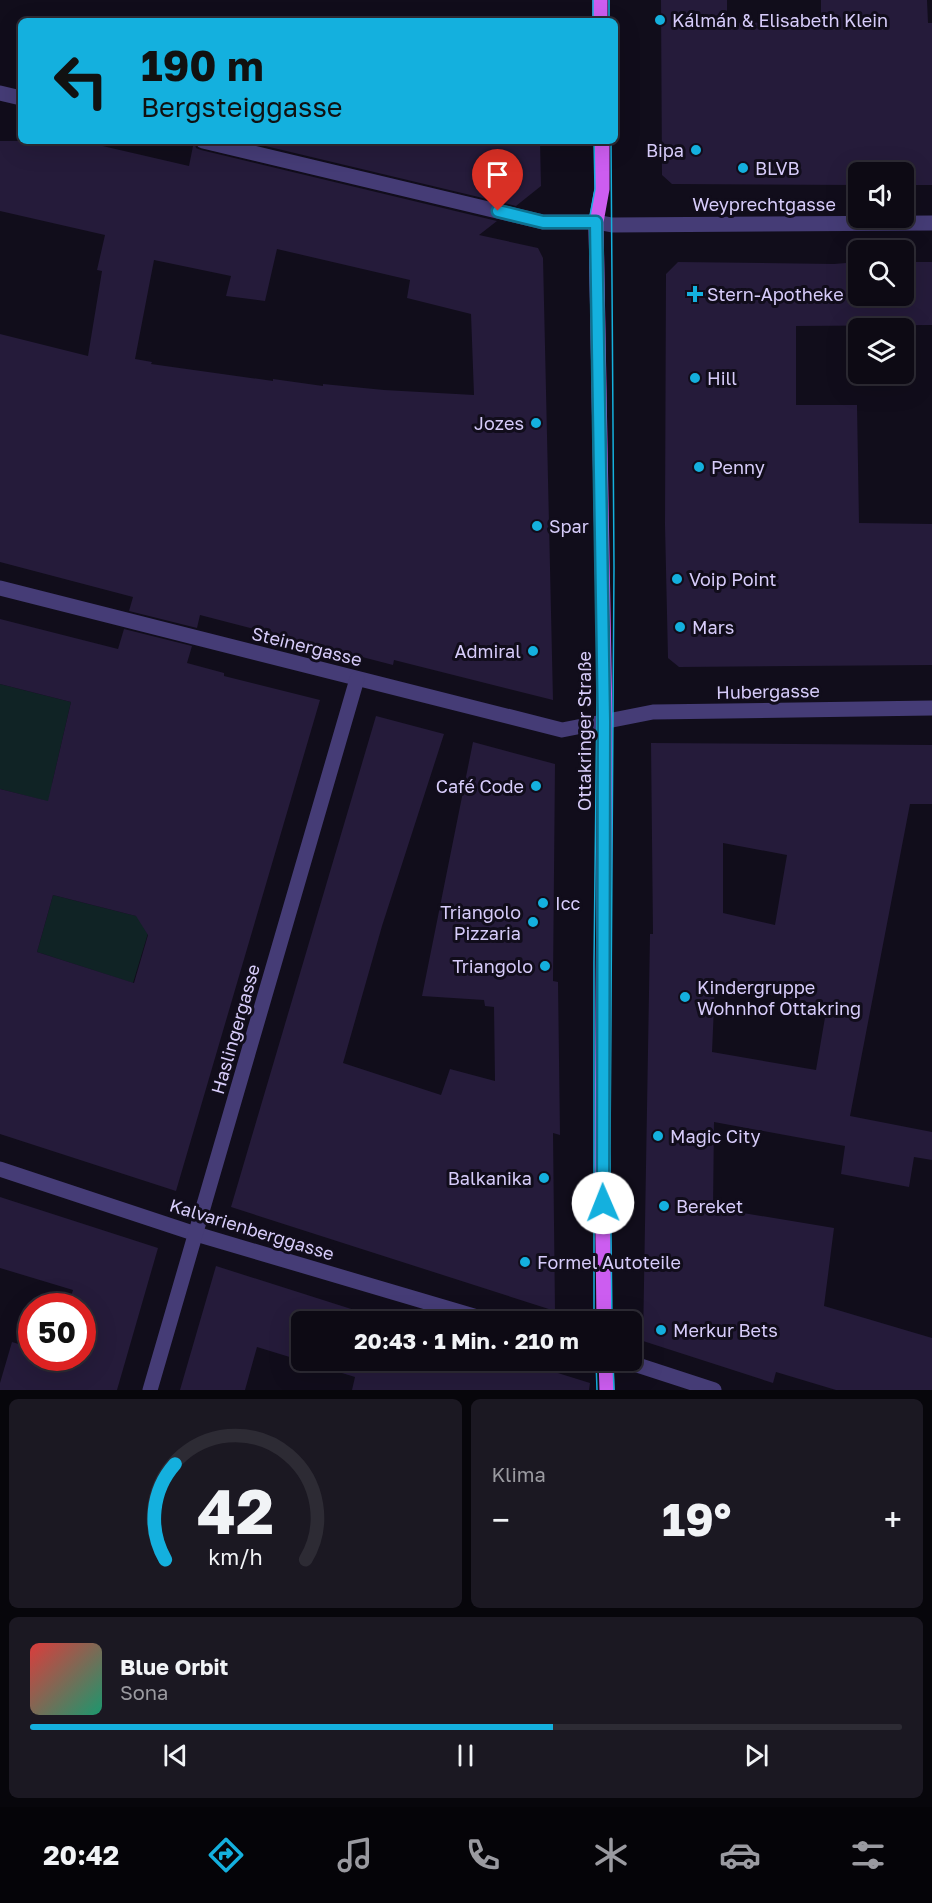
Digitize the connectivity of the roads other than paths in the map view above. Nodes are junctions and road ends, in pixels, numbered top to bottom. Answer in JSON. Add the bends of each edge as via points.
{"nodes":[{"id":1,"x":600,"y":0,"type":"edge"},
{"id":2,"x":600,"y":18,"type":"edge"},
{"id":3,"x":0,"y":93,"type":"edge"},
{"id":4,"x":18,"y":97,"type":"edge"},
{"id":5,"x":215,"y":144,"type":"edge"},
{"id":6,"x":602,"y":144,"type":"edge"},
{"id":7,"x":596,"y":222,"type":"junction"},
{"id":8,"x":932,"y":223,"type":"edge"},
{"id":9,"x":0,"y":588,"type":"edge"},
{"id":10,"x":357,"y":679,"type":"junction"},
{"id":11,"x":932,"y":708,"type":"edge"},
{"id":12,"x":604,"y":721,"type":"junction"},
{"id":13,"x":0,"y":1169,"type":"edge"},
{"id":14,"x":196,"y":1234,"type":"junction"},
{"id":15,"x":457,"y":1311,"type":"edge"},
{"id":16,"x":604,"y":1311,"type":"edge"},
{"id":17,"x":642,"y":1367,"type":"edge"},
{"id":18,"x":606,"y":1371,"type":"edge"},
{"id":19,"x":150,"y":1390,"type":"edge"},
{"id":20,"x":607,"y":1390,"type":"edge"},
{"id":21,"x":714,"y":1390,"type":"edge"}],
"edges":[{"from":1,"to":2,"type":"main road"},
{"from":3,"to":4,"type":"street"},
{"from":5,"to":7,"type":"street","name":"Weyprechtgasse","via":[[543,222]]},
{"from":6,"to":7,"type":"main road","name":"Ottakringer Straße","via":[[602,189]]},
{"from":7,"to":8,"type":"street","name":"Weyprechtgasse"},
{"from":7,"to":12,"type":"main road","name":"Ottakringer Straße"},
{"from":9,"to":10,"type":"street","name":"Steinergasse"},
{"from":10,"to":12,"type":"street","name":"Steinergasse","via":[[562,730]]},
{"from":10,"to":14,"type":"street","name":"Haslingergasse"},
{"from":11,"to":12,"type":"street","name":"Hubergasse","via":[[653,712]]},
{"from":12,"to":16,"type":"main road","name":"Ottakringer Straße"},
{"from":13,"to":14,"type":"street","name":"Kalvarienberggasse"},
{"from":14,"to":15,"type":"street","name":"Kalvarienberggasse"},
{"from":14,"to":19,"type":"street","name":"Haslingergasse"},
{"from":17,"to":21,"type":"street"},
{"from":18,"to":20,"type":"main road"}]}
